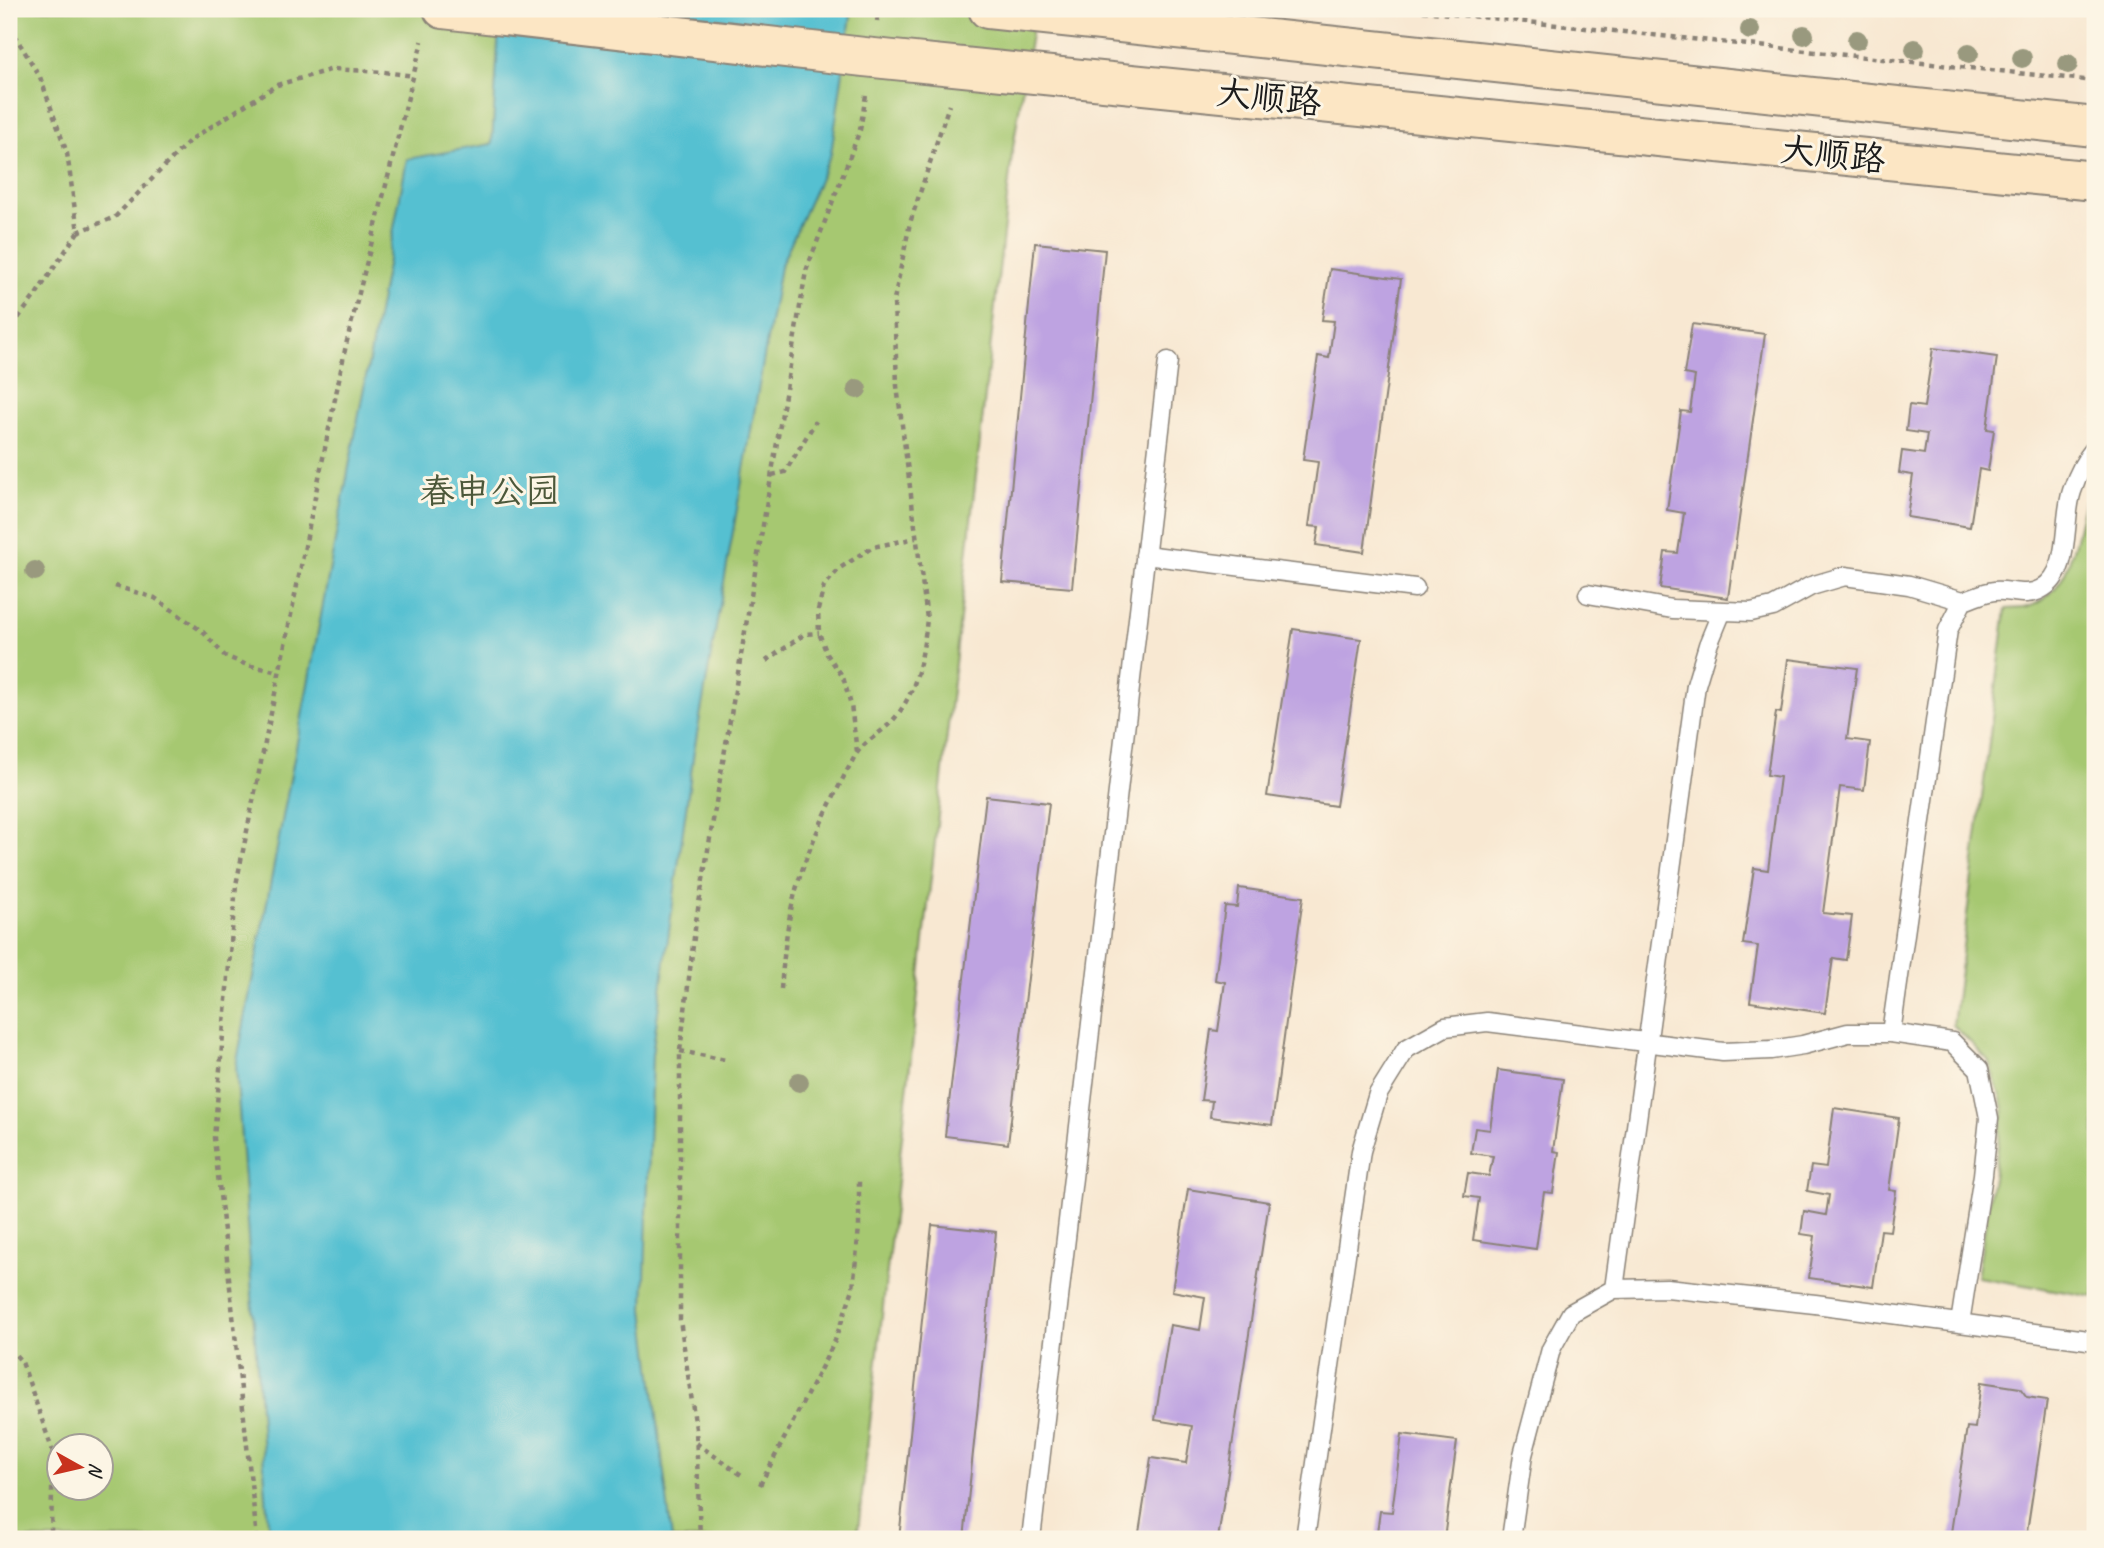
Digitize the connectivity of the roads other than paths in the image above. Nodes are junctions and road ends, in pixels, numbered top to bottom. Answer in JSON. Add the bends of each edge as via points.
{"nodes":[{"id":1,"x":988,"y":9,"type":"edge"},
{"id":2,"x":443,"y":17,"type":"edge"},
{"id":3,"x":2095,"y":127,"type":"edge"},
{"id":4,"x":2095,"y":181,"type":"edge"},
{"id":5,"x":1168,"y":360,"type":"dead end"},
{"id":6,"x":2095,"y":449,"type":"edge"},
{"id":7,"x":1145,"y":555,"type":"junction"},
{"id":8,"x":1415,"y":588,"type":"dead end"},
{"id":9,"x":1588,"y":594,"type":"dead end"},
{"id":10,"x":1963,"y":601,"type":"junction"},
{"id":11,"x":1722,"y":611,"type":"junction"},
{"id":12,"x":1891,"y":1033,"type":"junction"},
{"id":13,"x":1648,"y":1042,"type":"junction"},
{"id":14,"x":1615,"y":1289,"type":"junction"},
{"id":15,"x":1960,"y":1323,"type":"junction"},
{"id":16,"x":2095,"y":1340,"type":"edge"},
{"id":17,"x":1031,"y":1539,"type":"edge"},
{"id":18,"x":1305,"y":1539,"type":"edge"},
{"id":19,"x":1511,"y":1539,"type":"edge"}],
"edges":[{"from":1,"to":3,"type":"street","name":"大顺路"},
{"from":2,"to":4,"type":"street","name":"大顺路"},
{"from":5,"to":7,"type":"lane"},
{"from":6,"to":10,"type":"lane","via":[[2072,492],[2056,578],[2040,591],[1994,591]]},
{"from":7,"to":8,"type":"lane"},
{"from":7,"to":17,"type":"lane"},
{"from":9,"to":11,"type":"lane","via":[[1672,609]]},
{"from":10,"to":11,"type":"lane","via":[[1909,585],[1844,576],[1811,586],[1773,607]]},
{"from":10,"to":12,"type":"lane","via":[[1948,630]]},
{"from":11,"to":13,"type":"lane","via":[[1696,685]]},
{"from":12,"to":13,"type":"lane","via":[[1848,1033],[1759,1051],[1723,1052]]},
{"from":12,"to":15,"type":"lane","via":[[1952,1042],[1979,1069],[1989,1118]]},
{"from":13,"to":14,"type":"lane"},
{"from":13,"to":18,"type":"lane","via":[[1487,1023],[1445,1027],[1406,1049],[1378,1094],[1361,1151]]},
{"from":14,"to":15,"type":"lane","via":[[1667,1287]]},
{"from":14,"to":19,"type":"lane","via":[[1570,1313],[1551,1349],[1523,1455]]},
{"from":15,"to":16,"type":"lane"}]}
